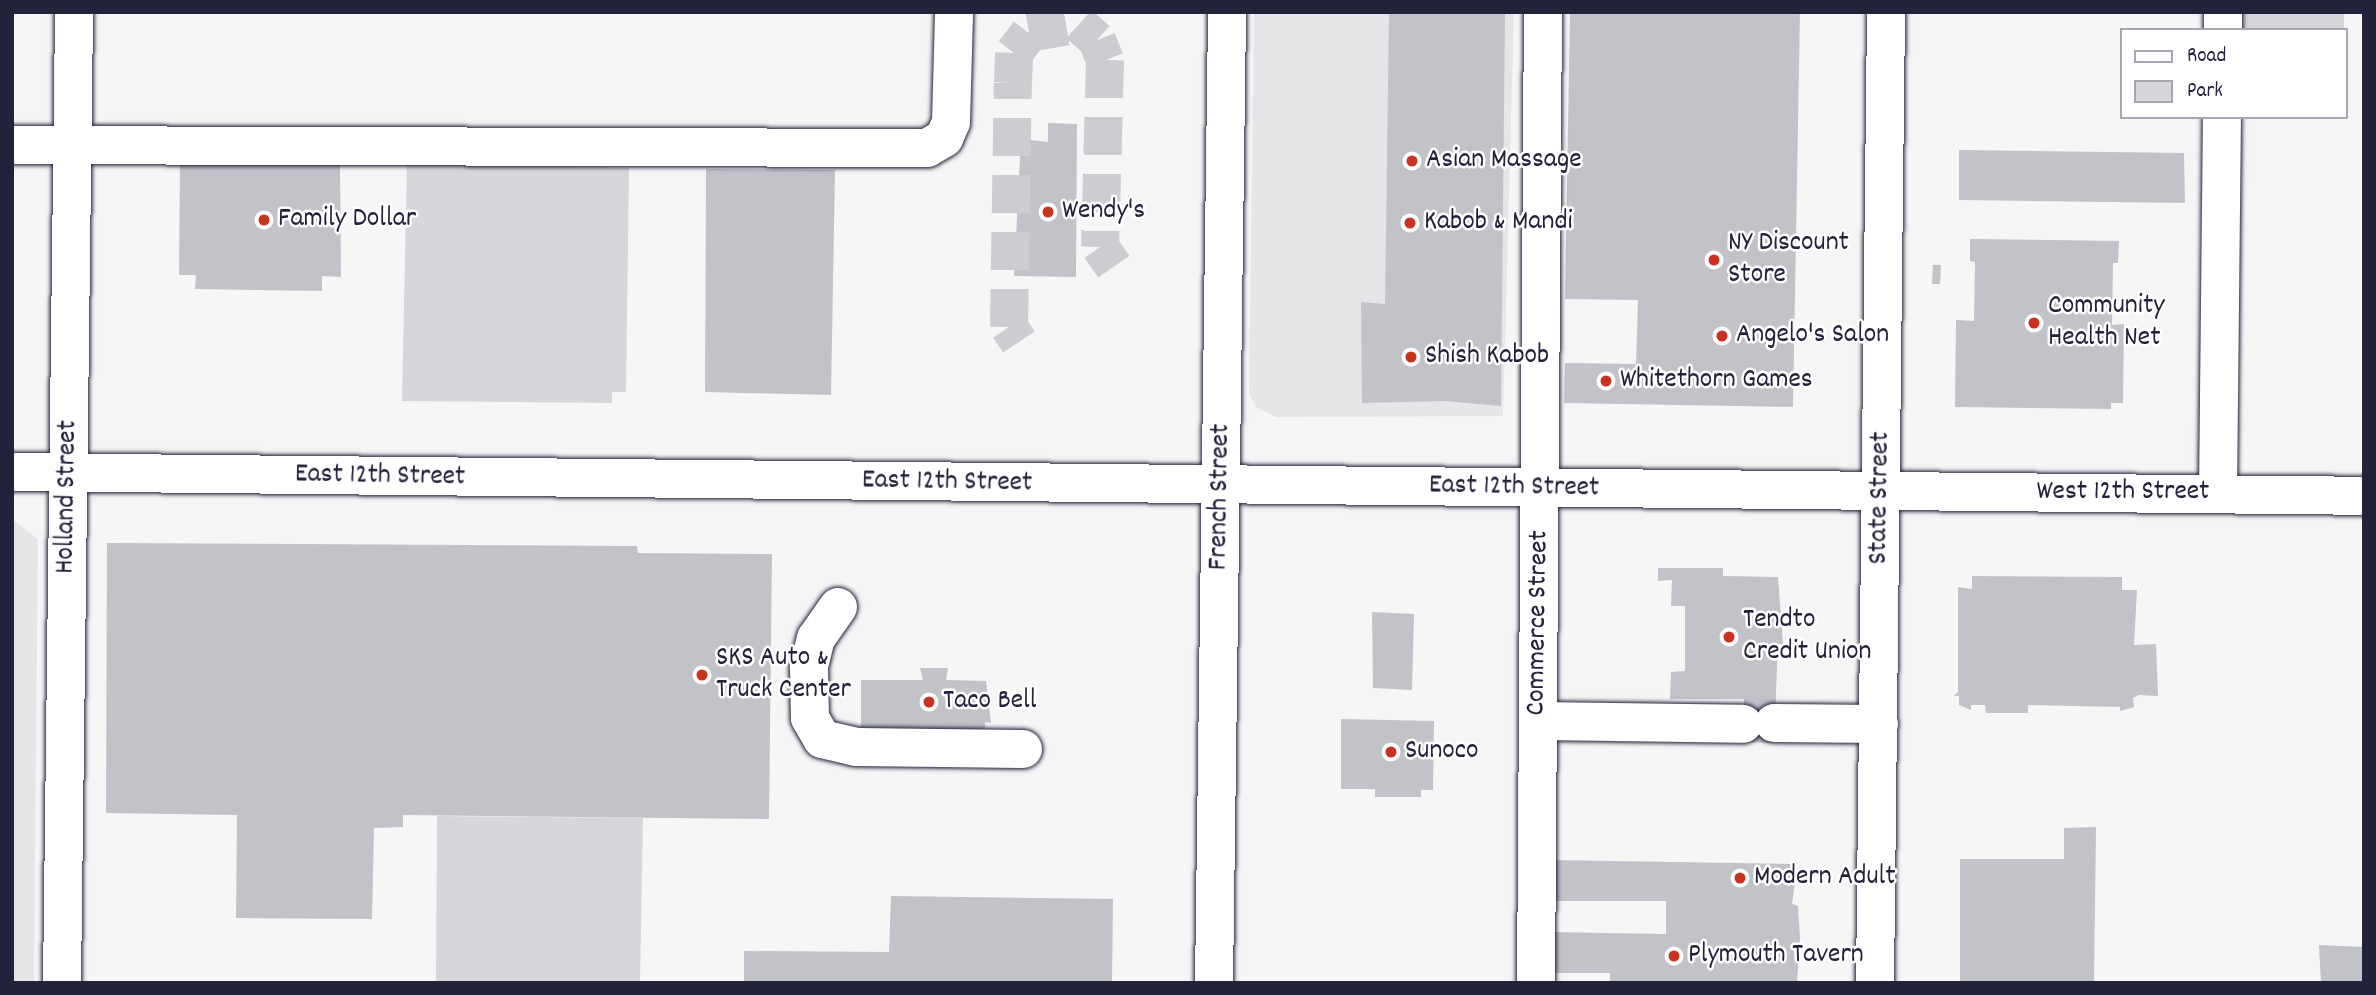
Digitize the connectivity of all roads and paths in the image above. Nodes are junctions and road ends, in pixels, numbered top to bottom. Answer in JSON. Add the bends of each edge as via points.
{"nodes":[{"id":1,"x":74,"y":12,"type":"edge"},
{"id":2,"x":954,"y":12,"type":"edge"},
{"id":3,"x":1227,"y":12,"type":"edge"},
{"id":4,"x":1543,"y":12,"type":"edge"},
{"id":5,"x":1886,"y":12,"type":"edge"},
{"id":6,"x":2222,"y":119,"type":"edge"},
{"id":7,"x":12,"y":145,"type":"edge"},
{"id":8,"x":72,"y":145,"type":"junction"},
{"id":9,"x":12,"y":472,"type":"edge"},
{"id":10,"x":68,"y":473,"type":"junction"},
{"id":11,"x":1221,"y":485,"type":"junction"},
{"id":12,"x":1540,"y":488,"type":"junction"},
{"id":13,"x":1881,"y":491,"type":"junction"},
{"id":14,"x":2218,"y":494,"type":"junction"},
{"id":15,"x":2364,"y":496,"type":"edge"},
{"id":16,"x":838,"y":607,"type":"dead end"},
{"id":17,"x":1538,"y":721,"type":"junction"},
{"id":18,"x":1879,"y":724,"type":"junction"},
{"id":19,"x":1023,"y":749,"type":"dead end"},
{"id":20,"x":62,"y":983,"type":"edge"},
{"id":21,"x":1214,"y":983,"type":"edge"},
{"id":22,"x":1536,"y":983,"type":"edge"},
{"id":23,"x":1875,"y":983,"type":"edge"}],
"edges":[{"from":1,"to":8,"type":"main road","name":"Holland Street"},
{"from":2,"to":8,"type":"main road","via":[[951,122],[944,138],[927,148]]},
{"from":3,"to":11,"type":"main road","name":"French Street"},
{"from":4,"to":12,"type":"main road","name":"Commerce Street"},
{"from":5,"to":13,"type":"main road","name":"State Street"},
{"from":6,"to":14,"type":"main road"},
{"from":7,"to":8,"type":"main road"},
{"from":8,"to":10,"type":"main road","name":"Holland Street"},
{"from":9,"to":10,"type":"main road","name":"East 12th Street"},
{"from":10,"to":11,"type":"main road","name":"East 12th Street"},
{"from":10,"to":20,"type":"main road","name":"Holland Street"},
{"from":11,"to":12,"type":"main road","name":"East 12th Street"},
{"from":11,"to":21,"type":"main road","name":"French Street"},
{"from":12,"to":13,"type":"main road","name":"East 12th Street"},
{"from":12,"to":17,"type":"main road","name":"Commerce Street"},
{"from":13,"to":14,"type":"main road","name":"West 12th Street"},
{"from":13,"to":18,"type":"main road","name":"State Street"},
{"from":14,"to":15,"type":"main road","name":"West 12th Street"},
{"from":16,"to":19,"type":"main road","via":[[816,638],[809,667],[810,719],[822,739],[856,747]]},
{"from":17,"to":18,"type":"main road"},
{"from":17,"to":22,"type":"main road","name":"Commerce Street"},
{"from":18,"to":23,"type":"main road","name":"State Street"}]}
